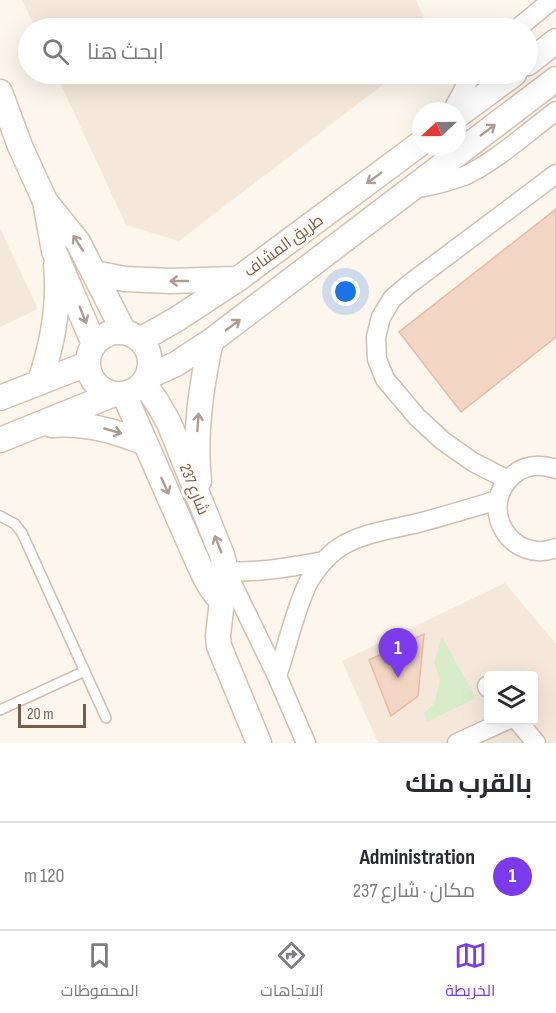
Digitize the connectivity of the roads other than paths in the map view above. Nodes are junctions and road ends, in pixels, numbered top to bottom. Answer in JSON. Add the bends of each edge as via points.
{"nodes":[{"id":1,"x":552,"y":0,"type":"edge"},
{"id":2,"x":530,"y":18,"type":"edge"},
{"id":3,"x":556,"y":41,"type":"edge"},
{"id":4,"x":538,"y":55,"type":"edge"},
{"id":5,"x":556,"y":79,"type":"edge"},
{"id":6,"x":467,"y":84,"type":"edge"},
{"id":7,"x":500,"y":84,"type":"edge"},
{"id":8,"x":0,"y":92,"type":"edge"},
{"id":9,"x":457,"y":102,"type":"edge"},
{"id":10,"x":466,"y":109,"type":"edge"},
{"id":11,"x":556,"y":111,"type":"edge"},
{"id":12,"x":412,"y":150,"type":"edge"},
{"id":13,"x":556,"y":174,"type":"edge"},
{"id":14,"x":409,"y":190,"type":"junction"},
{"id":15,"x":45,"y":201,"type":"junction"},
{"id":16,"x":54,"y":251,"type":"junction"},
{"id":17,"x":94,"y":273,"type":"junction"},
{"id":18,"x":238,"y":279,"type":"junction"},
{"id":19,"x":132,"y":336,"type":"junction"},
{"id":20,"x":211,"y":341,"type":"junction"},
{"id":21,"x":91,"y":354,"type":"junction"},
{"id":22,"x":40,"y":381,"type":"junction"},
{"id":23,"x":132,"y":387,"type":"junction"},
{"id":24,"x":0,"y":398,"type":"edge"},
{"id":25,"x":37,"y":426,"type":"junction"},
{"id":26,"x":0,"y":440,"type":"edge"},
{"id":27,"x":145,"y":443,"type":"junction"},
{"id":28,"x":556,"y":469,"type":"edge"},
{"id":29,"x":508,"y":480,"type":"junction"},
{"id":30,"x":498,"y":500,"type":"junction"},
{"id":31,"x":201,"y":501,"type":"junction"},
{"id":32,"x":0,"y":516,"type":"edge"},
{"id":33,"x":555,"y":550,"type":"edge"},
{"id":34,"x":324,"y":561,"type":"junction"},
{"id":35,"x":226,"y":571,"type":"junction"},
{"id":36,"x":222,"y":601,"type":"junction"},
{"id":37,"x":85,"y":671,"type":"junction"},
{"id":38,"x":277,"y":676,"type":"junction"},
{"id":39,"x":0,"y":710,"type":"edge"},
{"id":40,"x":106,"y":718,"type":"dead end"},
{"id":41,"x":496,"y":725,"type":"edge"},
{"id":42,"x":521,"y":725,"type":"edge"},
{"id":43,"x":259,"y":743,"type":"edge"},
{"id":44,"x":306,"y":743,"type":"edge"},
{"id":45,"x":457,"y":743,"type":"edge"},
{"id":46,"x":536,"y":743,"type":"edge"}],
"edges":[{"from":1,"to":2,"type":"street"},
{"from":3,"to":4,"type":"street"},
{"from":14,"to":5,"type":"street","name":"طريق المشاف","one_way":true},
{"from":6,"to":9,"type":"street"},
{"from":7,"to":10,"type":"street"},
{"from":8,"to":15,"type":"street"},
{"from":11,"to":14,"type":"street","name":"طريق المشاف","via":[[492,160],[465,175]]},
{"from":12,"to":18,"type":"street","name":"طريق المشاف","one_way":true},
{"from":13,"to":29,"type":"street","via":[[392,299],[381,317],[376,338],[377,359],[385,379],[417,417],[473,462]]},
{"from":20,"to":14,"type":"street","name":"طريق المشاف","one_way":true},
{"from":15,"to":16,"type":"street"},
{"from":17,"to":15,"type":"street","one_way":true,"via":[[78,242]]},
{"from":16,"to":21,"type":"street","one_way":true},
{"from":16,"to":22,"type":"street","via":[[57,304],[49,356]]},
{"from":18,"to":17,"type":"street","one_way":true,"via":[[170,281]]},
{"from":17,"to":19,"type":"street"},
{"from":18,"to":19,"type":"street","name":"طريق المشاف","via":[[171,322]]},
{"from":19,"to":21,"type":"street","via":[[108,334]]},
{"from":19,"to":23,"type":"street","via":[[145,346],[150,361]]},
{"from":20,"to":23,"type":"street","name":"طريق المشاف"},
{"from":31,"to":20,"type":"street","one_way":true,"via":[[198,421]]},
{"from":21,"to":22,"type":"street"},
{"from":21,"to":23,"type":"street","via":[[89,374],[95,384],[104,391]]},
{"from":22,"to":24,"type":"street"},
{"from":23,"to":25,"type":"street","name":"طريق المشاف"},
{"from":23,"to":27,"type":"street","name":"شارع 237"},
{"from":23,"to":31,"type":"street","name":"شارع 237","via":[[157,402]]},
{"from":25,"to":26,"type":"street","name":"طريق المشاف"},
{"from":25,"to":27,"type":"street","one_way":true,"via":[[92,427]]},
{"from":27,"to":36,"type":"street","name":"شارع 237","one_way":true,"via":[[205,577]]},
{"from":28,"to":29,"type":"street","via":[[536,465],[516,472]]},
{"from":29,"to":30,"type":"street"},
{"from":30,"to":33,"type":"street","via":[[500,522],[512,541],[531,550]]},
{"from":30,"to":34,"type":"street","via":[[357,539]]},
{"from":35,"to":31,"type":"street","name":"شارع 237","one_way":true},
{"from":32,"to":37,"type":"lane","via":[[22,533]]},
{"from":34,"to":35,"type":"street","via":[[265,571]]},
{"from":34,"to":38,"type":"street","via":[[299,603]]},
{"from":35,"to":36,"type":"street","name":"شارع 237"},
{"from":35,"to":38,"type":"street"},
{"from":36,"to":43,"type":"street","name":"شارع 237","via":[[219,646]]},
{"from":37,"to":39,"type":"lane"},
{"from":37,"to":40,"type":"lane"},
{"from":38,"to":44,"type":"street"},
{"from":41,"to":45,"type":"street"},
{"from":42,"to":46,"type":"street"}]}
